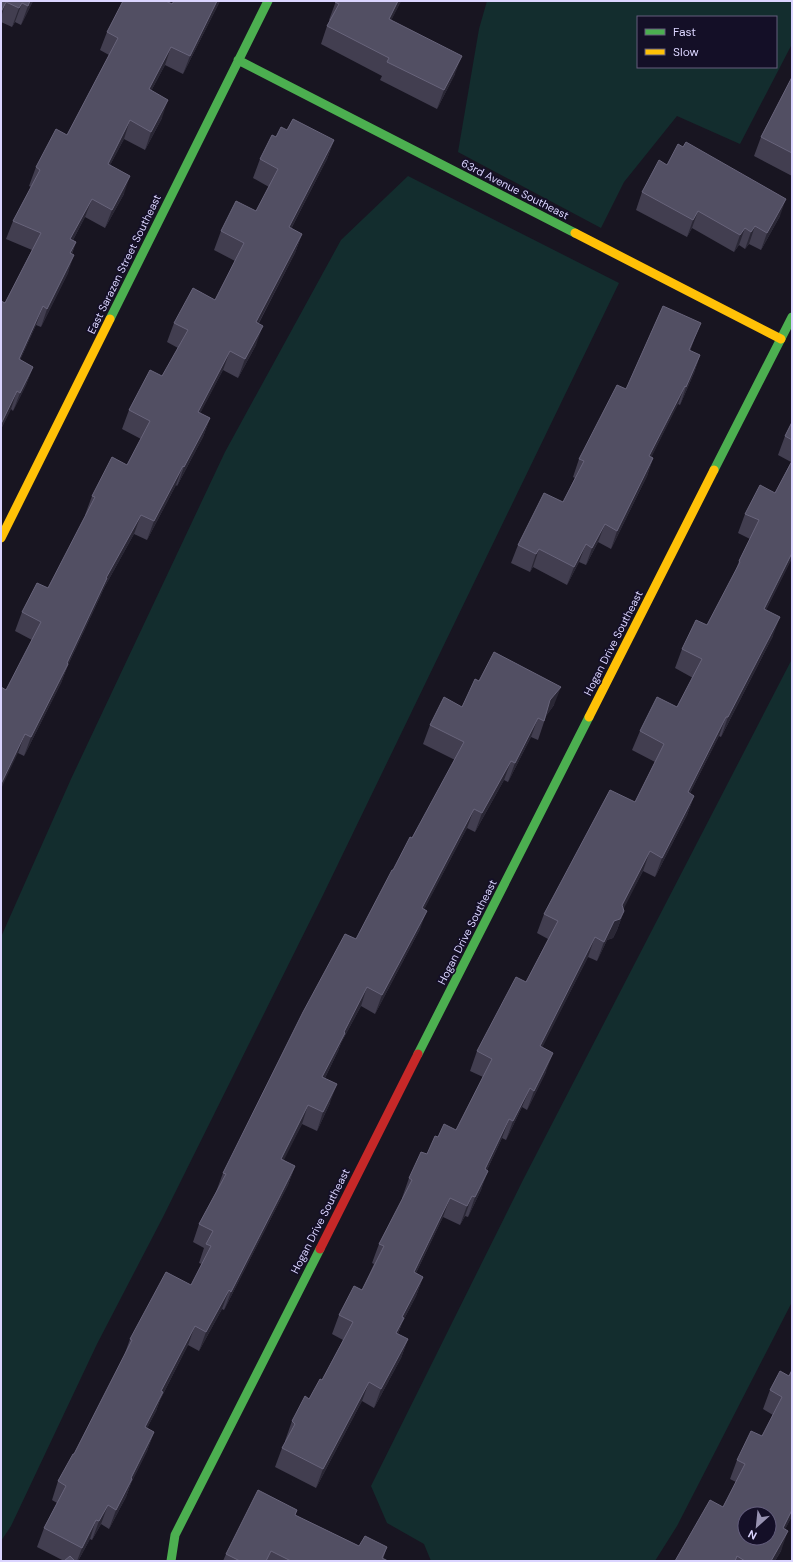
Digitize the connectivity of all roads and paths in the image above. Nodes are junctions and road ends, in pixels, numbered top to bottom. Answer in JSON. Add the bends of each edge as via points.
{"nodes":[{"id":1,"x":268,"y":1,"type":"edge"},
{"id":2,"x":238,"y":60,"type":"junction"},
{"id":3,"x":792,"y":317,"type":"edge"},
{"id":4,"x":781,"y":339,"type":"junction"},
{"id":5,"x":1,"y":538,"type":"edge"},
{"id":6,"x":171,"y":1561,"type":"edge"}],
"edges":[{"from":1,"to":2,"type":"street","name":"East Sarazen Street Southeast"},
{"from":2,"to":4,"type":"street","name":"63rd Avenue Southeast"},
{"from":2,"to":5,"type":"street","name":"East Sarazen Street Southeast"},
{"from":3,"to":4,"type":"street","name":"Hogan Drive Southeast"},
{"from":4,"to":6,"type":"street","name":"Hogan Drive Southeast","via":[[175,1535]]}]}
